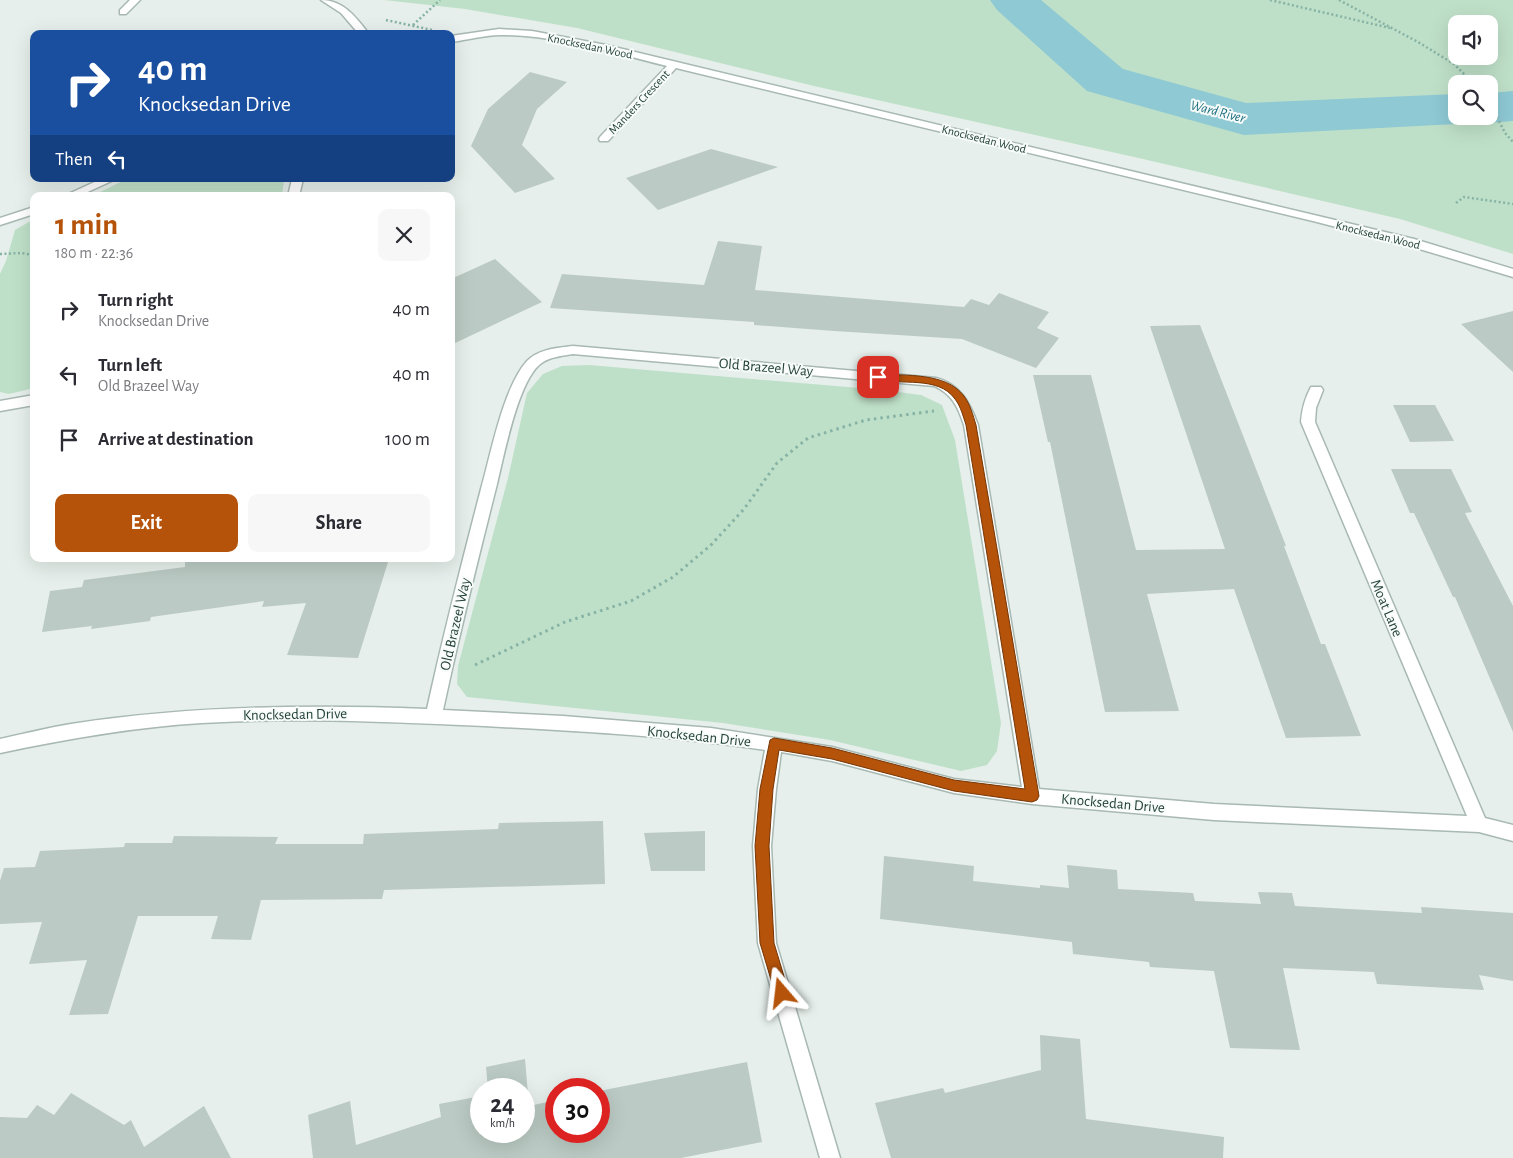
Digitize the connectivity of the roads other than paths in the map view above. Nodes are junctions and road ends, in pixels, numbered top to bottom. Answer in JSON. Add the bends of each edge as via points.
{"nodes":[{"id":1,"x":135,"y":0,"type":"edge"},
{"id":2,"x":326,"y":0,"type":"edge"},
{"id":3,"x":123,"y":12,"type":"dead end"},
{"id":4,"x":360,"y":30,"type":"edge"},
{"id":5,"x":455,"y":38,"type":"edge"},
{"id":6,"x":674,"y":64,"type":"junction"},
{"id":7,"x":604,"y":139,"type":"dead end"},
{"id":8,"x":103,"y":182,"type":"edge"},
{"id":9,"x":79,"y":192,"type":"edge"},
{"id":10,"x":30,"y":211,"type":"edge"},
{"id":11,"x":0,"y":222,"type":"edge"},
{"id":12,"x":1513,"y":273,"type":"edge"},
{"id":13,"x":1316,"y":390,"type":"dead end"},
{"id":14,"x":30,"y":401,"type":"edge"},
{"id":15,"x":0,"y":406,"type":"edge"},
{"id":16,"x":433,"y":717,"type":"junction"},
{"id":17,"x":774,"y":744,"type":"junction"},
{"id":18,"x":0,"y":746,"type":"edge"},
{"id":19,"x":1032,"y":796,"type":"junction"},
{"id":20,"x":1479,"y":824,"type":"junction"},
{"id":21,"x":1513,"y":832,"type":"edge"},
{"id":22,"x":830,"y":1158,"type":"edge"}],
"edges":[{"from":1,"to":3,"type":"street"},
{"from":2,"to":4,"type":"street","via":[[336,5]]},
{"from":5,"to":6,"type":"street","name":"Knocksedan Wood","via":[[499,32],[532,34]]},
{"from":6,"to":7,"type":"street","name":"Manders Crescent"},
{"from":6,"to":12,"type":"street","name":"Knocksedan Wood","via":[[1410,242]]},
{"from":8,"to":9,"type":"street"},
{"from":10,"to":11,"type":"street"},
{"from":13,"to":20,"type":"street","name":"Moat Lane","via":[[1308,422]]},
{"from":14,"to":15,"type":"street"},
{"from":16,"to":17,"type":"street","name":"Knocksedan Drive","via":[[563,723],[711,735]]},
{"from":16,"to":18,"type":"street","name":"Knocksedan Drive","via":[[357,713],[202,716],[70,731]]},
{"from":16,"to":19,"type":"street","name":"Old Brazeel Way","via":[[498,451],[530,367],[549,353],[573,350],[936,382],[950,388],[960,398],[971,425]]},
{"from":17,"to":19,"type":"street","name":"Knocksedan Drive","via":[[832,754],[954,786]]},
{"from":17,"to":22,"type":"street","via":[[766,789],[762,846],[767,943]]},
{"from":19,"to":20,"type":"street","name":"Knocksedan Drive","via":[[1214,812]]},
{"from":20,"to":21,"type":"street","name":"Knocksedan Drive"}]}
